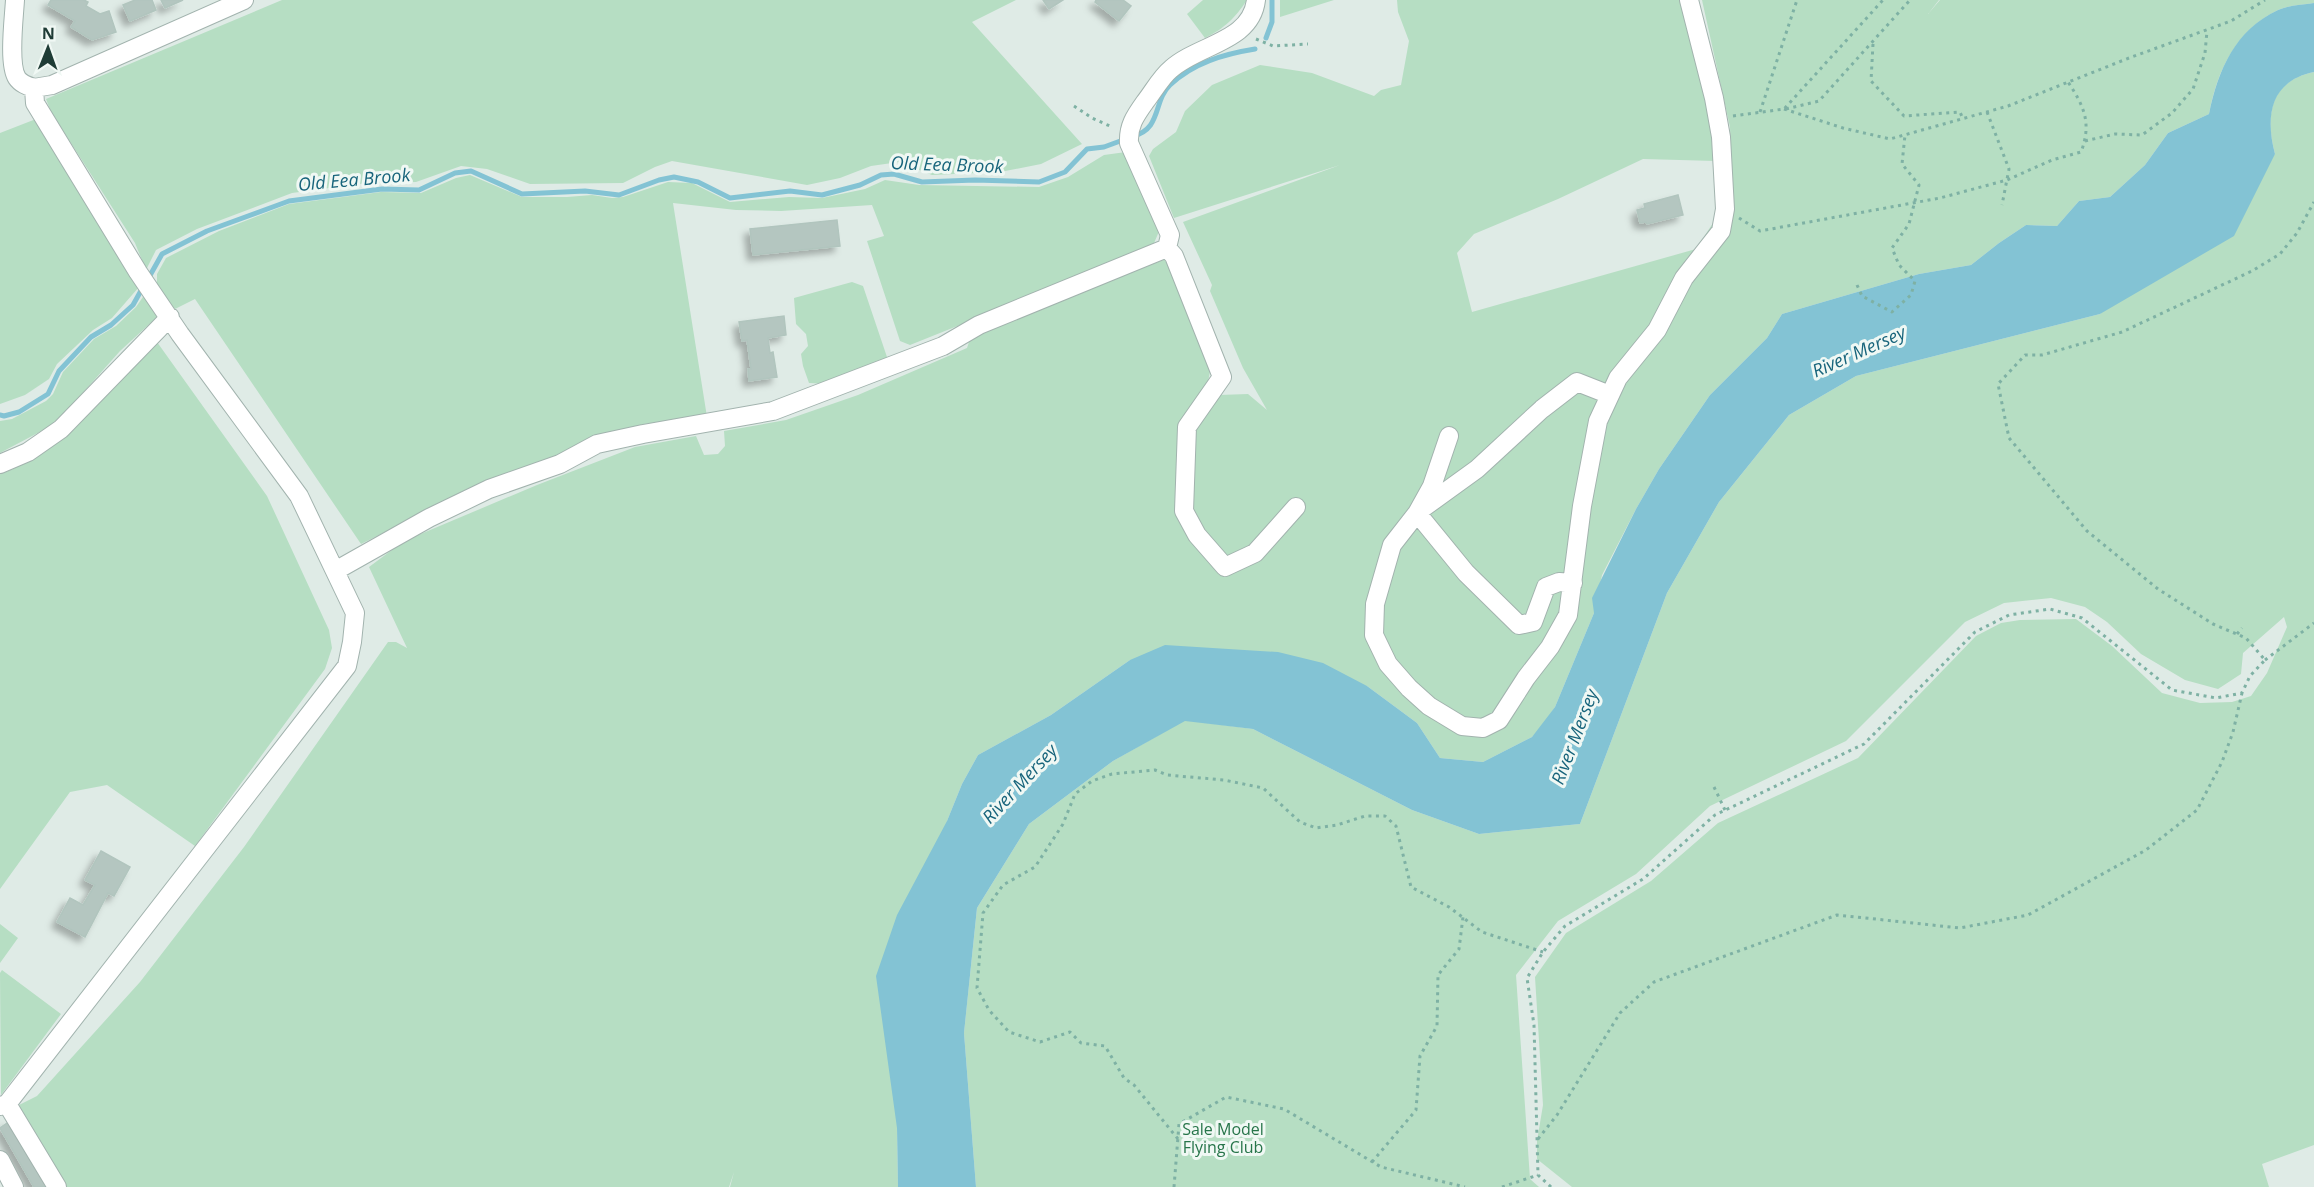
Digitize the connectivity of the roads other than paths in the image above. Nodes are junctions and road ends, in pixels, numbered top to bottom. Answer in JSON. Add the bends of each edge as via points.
{"nodes":[{"id":1,"x":15,"y":0,"type":"edge"},
{"id":2,"x":244,"y":0,"type":"edge"},
{"id":3,"x":1256,"y":0,"type":"edge"},
{"id":4,"x":1689,"y":0,"type":"edge"},
{"id":5,"x":7,"y":59,"type":"edge"},
{"id":6,"x":34,"y":88,"type":"junction"},
{"id":7,"x":1167,"y":248,"type":"junction"},
{"id":8,"x":170,"y":317,"type":"junction"},
{"id":9,"x":1610,"y":395,"type":"junction"},
{"id":10,"x":1449,"y":436,"type":"dead end"},
{"id":11,"x":0,"y":464,"type":"edge"},
{"id":12,"x":1296,"y":507,"type":"dead end"},
{"id":13,"x":1417,"y":513,"type":"junction"},
{"id":14,"x":335,"y":571,"type":"junction"},
{"id":15,"x":1573,"y":583,"type":"junction"},
{"id":16,"x":4,"y":1105,"type":"edge"},
{"id":17,"x":0,"y":1160,"type":"edge"},
{"id":18,"x":14,"y":1187,"type":"edge"},
{"id":19,"x":57,"y":1187,"type":"edge"}],
"edges":[{"from":1,"to":5,"type":"street"},
{"from":2,"to":6,"type":"street","via":[[52,85]]},
{"from":3,"to":7,"type":"street","via":[[1254,13],[1245,27],[1170,69],[1128,130],[1129,144],[1170,235]]},
{"from":4,"to":9,"type":"street","via":[[1717,118],[1724,169],[1721,231],[1684,278],[1657,330],[1618,378]]},
{"from":5,"to":6,"type":"street","via":[[16,77]]},
{"from":6,"to":8,"type":"street","via":[[35,103],[138,272]]},
{"from":7,"to":12,"type":"street","via":[[1174,256],[1222,377],[1187,428],[1184,511],[1197,535],[1225,567],[1255,553]]},
{"from":7,"to":14,"type":"street","via":[[979,325],[943,346],[774,411],[597,444],[560,464],[489,489],[429,518]]},
{"from":8,"to":11,"type":"street","via":[[61,429],[27,452]]},
{"from":8,"to":14,"type":"street","via":[[299,496]]},
{"from":9,"to":13,"type":"street","via":[[1577,382],[1477,469]]},
{"from":9,"to":15,"type":"street","via":[[1598,421]]},
{"from":10,"to":13,"type":"street","via":[[1432,486]]},
{"from":13,"to":15,"type":"street","via":[[1466,573],[1519,625],[1533,622],[1546,587],[1559,582]]},
{"from":13,"to":15,"type":"street","via":[[1392,545],[1375,604],[1374,635],[1388,664],[1409,688],[1462,726],[1483,728],[1499,720],[1568,615]]},
{"from":14,"to":16,"type":"street","via":[[355,613],[347,666]]},
{"from":16,"to":19,"type":"street"},
{"from":17,"to":18,"type":"street"}]}
